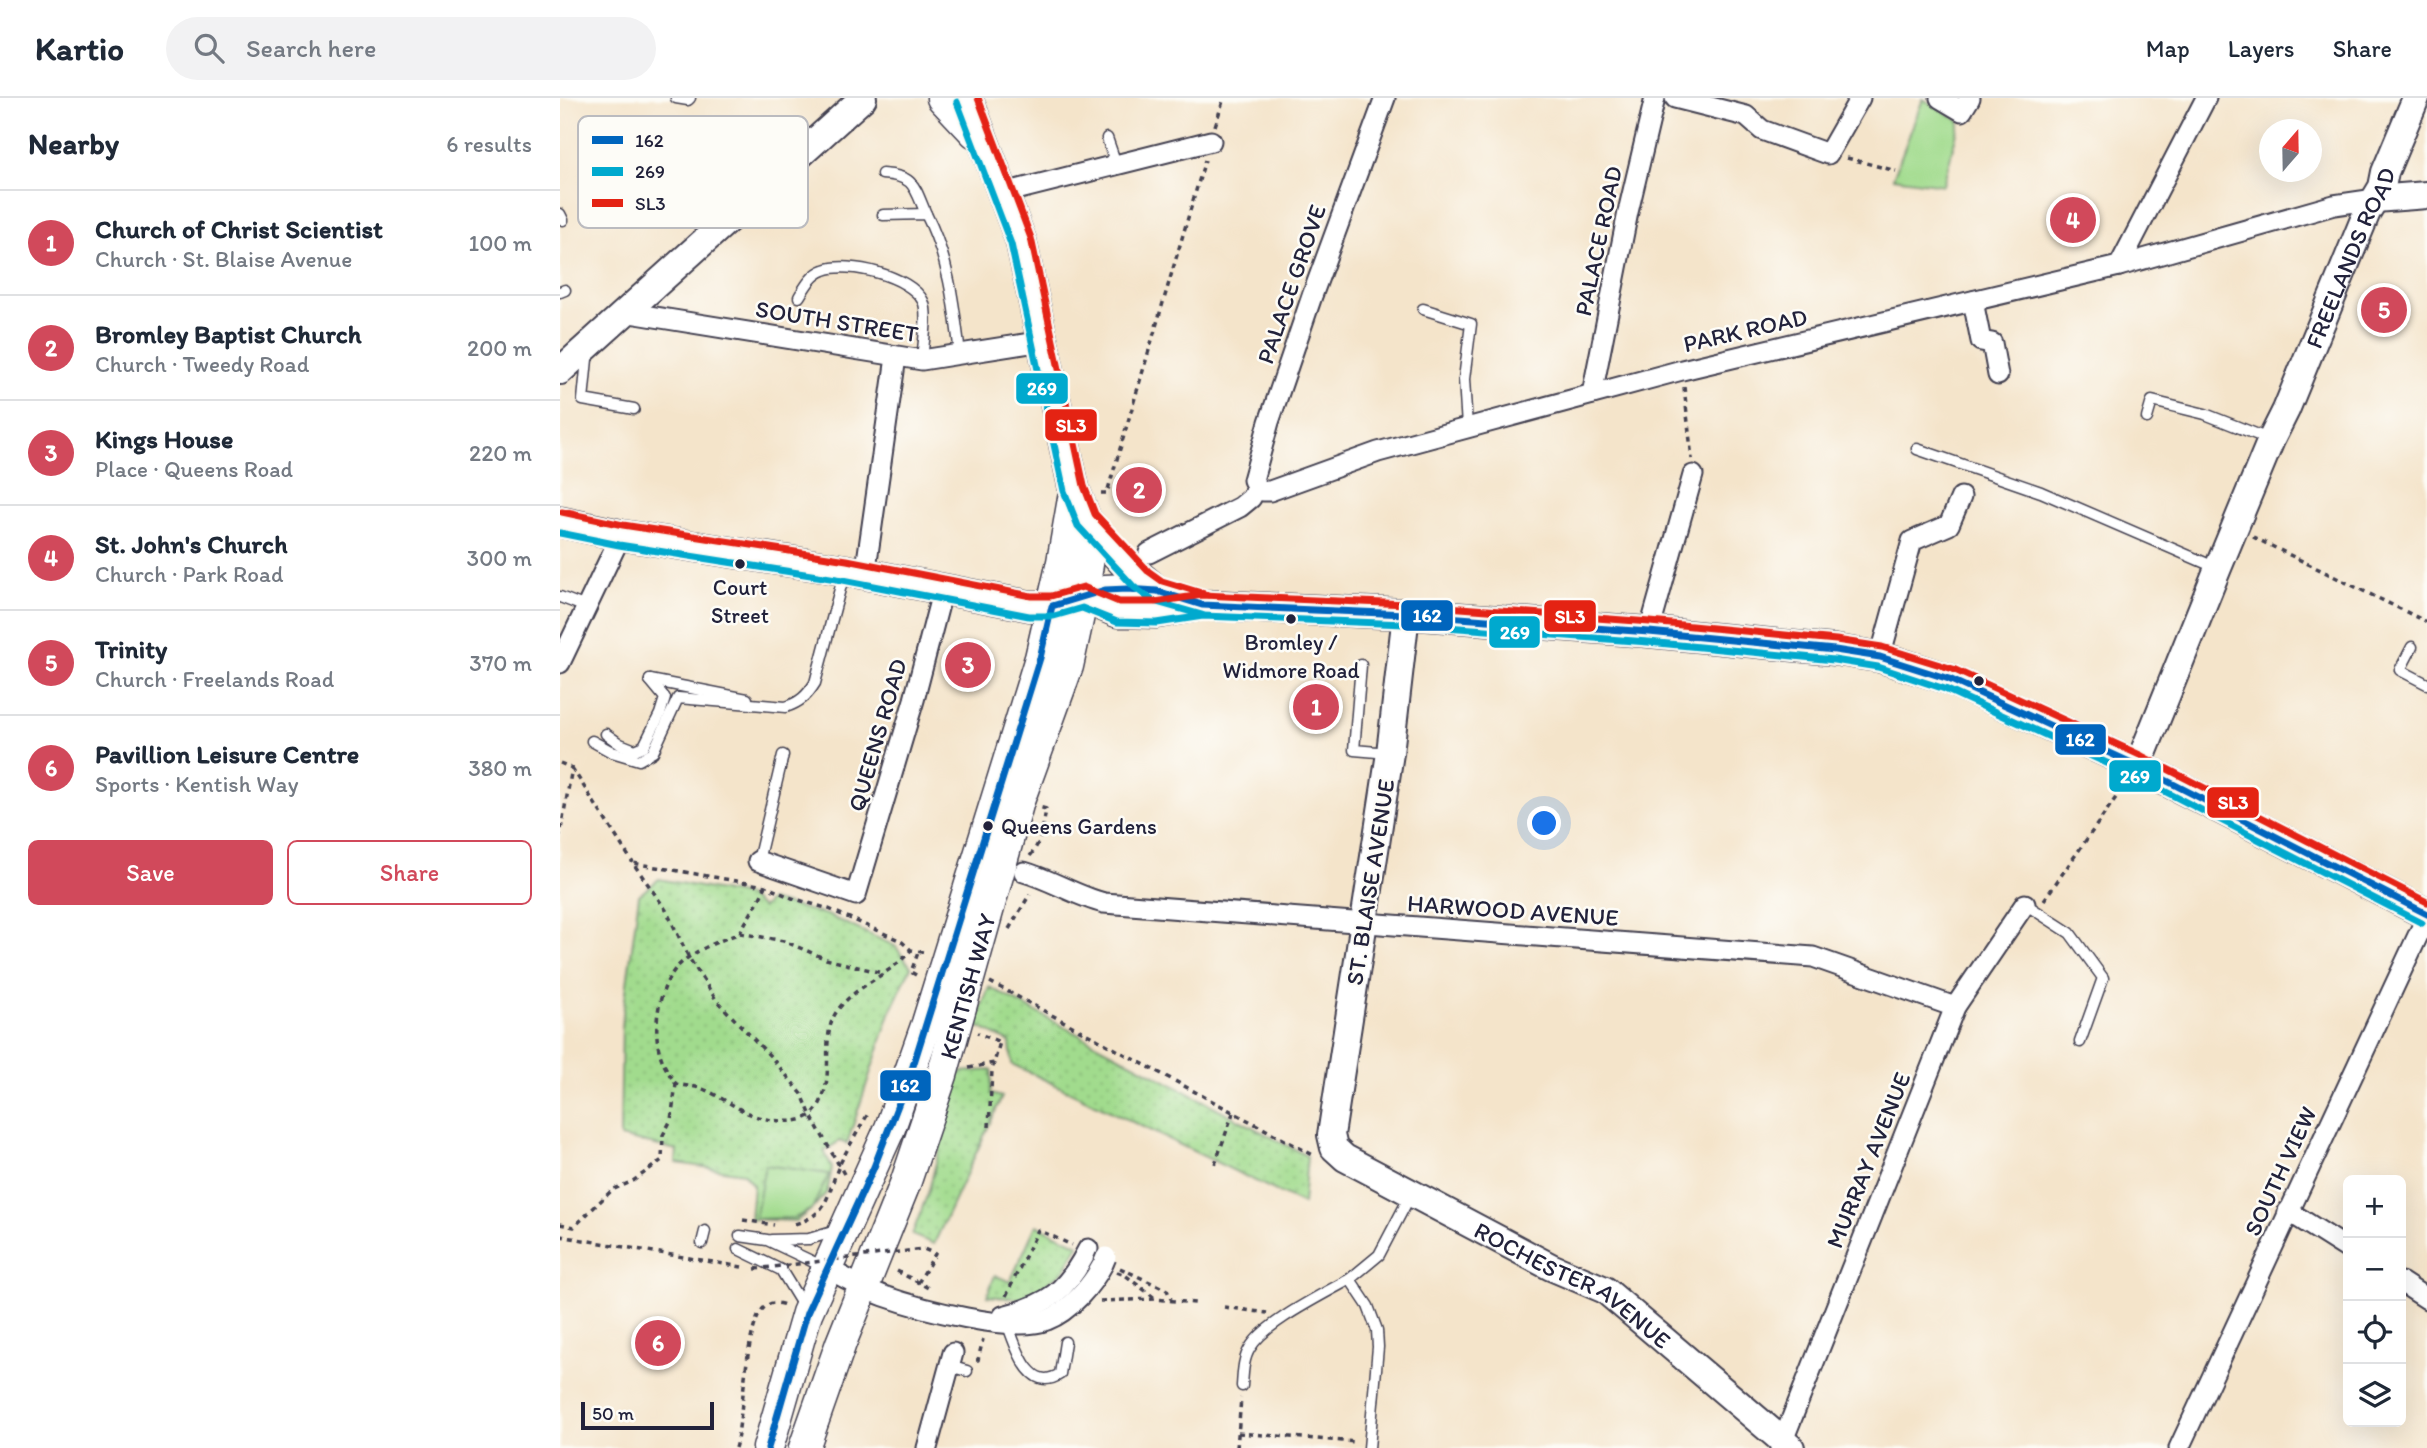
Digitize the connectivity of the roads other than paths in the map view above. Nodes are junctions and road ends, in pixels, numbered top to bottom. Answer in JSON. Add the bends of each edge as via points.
{"nodes":[{"id":1,"x":676,"y":98,"type":"edge"},
{"id":2,"x":690,"y":98,"type":"edge"},
{"id":3,"x":863,"y":98,"type":"edge"},
{"id":4,"x":942,"y":98,"type":"edge"},
{"id":5,"x":967,"y":98,"type":"edge"},
{"id":6,"x":1385,"y":98,"type":"edge"},
{"id":7,"x":1655,"y":98,"type":"edge"},
{"id":8,"x":1675,"y":98,"type":"edge"},
{"id":9,"x":1860,"y":98,"type":"edge"},
{"id":10,"x":1940,"y":98,"type":"edge"},
{"id":11,"x":1970,"y":98,"type":"edge"},
{"id":12,"x":2206,"y":98,"type":"edge"},
{"id":13,"x":2416,"y":98,"type":"edge"},
{"id":14,"x":1107,"y":138,"type":"dead end"},
{"id":15,"x":982,"y":141,"type":"junction"},
{"id":16,"x":1211,"y":141,"type":"road end"},
{"id":17,"x":808,"y":147,"type":"edge"},
{"id":18,"x":1116,"y":164,"type":"junction"},
{"id":19,"x":882,"y":174,"type":"dead end"},
{"id":20,"x":1004,"y":193,"type":"junction"},
{"id":21,"x":2427,"y":195,"type":"edge"},
{"id":22,"x":2375,"y":199,"type":"junction"},
{"id":23,"x":926,"y":214,"type":"junction"},
{"id":24,"x":883,"y":215,"type":"dead end"},
{"id":25,"x":718,"y":228,"type":"edge"},
{"id":26,"x":2119,"y":266,"type":"junction"},
{"id":27,"x":799,"y":297,"type":"dead end"},
{"id":28,"x":1973,"y":302,"type":"junction"},
{"id":29,"x":1423,"y":309,"type":"dead end"},
{"id":30,"x":624,"y":312,"type":"junction"},
{"id":31,"x":1043,"y":341,"type":"junction"},
{"id":32,"x":582,"y":352,"type":"junction"},
{"id":33,"x":960,"y":354,"type":"junction"},
{"id":34,"x":896,"y":357,"type":"junction"},
{"id":35,"x":922,"y":360,"type":"junction"},
{"id":36,"x":560,"y":370,"type":"edge"},
{"id":37,"x":1998,"y":375,"type":"dead end"},
{"id":38,"x":1592,"y":394,"type":"junction"},
{"id":39,"x":634,"y":409,"type":"dead end"},
{"id":40,"x":2147,"y":418,"type":"dead end"},
{"id":41,"x":1467,"y":427,"type":"junction"},
{"id":42,"x":2271,"y":440,"type":"junction"},
{"id":43,"x":1917,"y":449,"type":"dead end"},
{"id":44,"x":1693,"y":475,"type":"road end"},
{"id":45,"x":1257,"y":487,"type":"junction"},
{"id":46,"x":1074,"y":489,"type":"junction"},
{"id":47,"x":1961,"y":497,"type":"dead end"},
{"id":48,"x":1086,"y":520,"type":"junction"},
{"id":49,"x":560,"y":523,"type":"edge"},
{"id":50,"x":621,"y":535,"type":"junction"},
{"id":51,"x":1149,"y":553,"type":"dead end"},
{"id":52,"x":2218,"y":568,"type":"junction"},
{"id":53,"x":855,"y":573,"type":"junction"},
{"id":54,"x":943,"y":589,"type":"junction"},
{"id":55,"x":1157,"y":591,"type":"junction"},
{"id":56,"x":560,"y":597,"type":"edge"},
{"id":57,"x":1083,"y":597,"type":"junction"},
{"id":58,"x":1202,"y":605,"type":"junction"},
{"id":59,"x":1052,"y":606,"type":"junction"},
{"id":60,"x":586,"y":607,"type":"junction"},
{"id":61,"x":1406,"y":614,"type":"junction"},
{"id":62,"x":1650,"y":632,"type":"junction"},
{"id":63,"x":2412,"y":647,"type":"dead end"},
{"id":64,"x":1880,"y":657,"type":"junction"},
{"id":65,"x":560,"y":663,"type":"edge"},
{"id":66,"x":1361,"y":665,"type":"dead end"},
{"id":67,"x":2427,"y":684,"type":"edge"},
{"id":68,"x":786,"y":707,"type":"junction"},
{"id":69,"x":606,"y":734,"type":"dead end"},
{"id":70,"x":592,"y":741,"type":"dead end"},
{"id":71,"x":1390,"y":753,"type":"junction"},
{"id":72,"x":783,"y":755,"type":"dead end"},
{"id":73,"x":2138,"y":766,"type":"junction"},
{"id":74,"x":765,"y":864,"type":"joint"},
{"id":75,"x":1025,"y":870,"type":"dead end"},
{"id":76,"x":2031,"y":907,"type":"joint"},
{"id":77,"x":2427,"y":915,"type":"edge"},
{"id":78,"x":1363,"y":923,"type":"junction"},
{"id":79,"x":1955,"y":1007,"type":"junction"},
{"id":80,"x":2080,"y":1042,"type":"dead end"},
{"id":81,"x":1334,"y":1148,"type":"joint"},
{"id":82,"x":1412,"y":1193,"type":"junction"},
{"id":83,"x":2288,"y":1211,"type":"junction"},
{"id":84,"x":845,"y":1228,"type":"junction"},
{"id":85,"x":705,"y":1231,"type":"dead end"},
{"id":86,"x":740,"y":1236,"type":"dead end"},
{"id":87,"x":767,"y":1240,"type":"junction"},
{"id":88,"x":702,"y":1243,"type":"dead end"},
{"id":89,"x":2343,"y":1246,"type":"edge"},
{"id":90,"x":738,"y":1250,"type":"dead end"},
{"id":91,"x":1103,"y":1261,"type":"road end"},
{"id":92,"x":826,"y":1268,"type":"junction"},
{"id":93,"x":1350,"y":1279,"type":"junction"},
{"id":94,"x":2406,"y":1285,"type":"edge"},
{"id":95,"x":863,"y":1287,"type":"junction"},
{"id":96,"x":2427,"y":1299,"type":"edge"},
{"id":97,"x":807,"y":1312,"type":"junction"},
{"id":98,"x":1000,"y":1320,"type":"junction"},
{"id":99,"x":1065,"y":1342,"type":"dead end"},
{"id":100,"x":956,"y":1363,"type":"road end"},
{"id":101,"x":1242,"y":1386,"type":"road end"},
{"id":102,"x":1370,"y":1446,"type":"edge"},
{"id":103,"x":1785,"y":1446,"type":"edge"},
{"id":104,"x":768,"y":1448,"type":"edge"},
{"id":105,"x":803,"y":1448,"type":"edge"},
{"id":106,"x":927,"y":1448,"type":"edge"},
{"id":107,"x":2179,"y":1448,"type":"edge"}],
"edges":[{"from":1,"to":2,"type":"lane"},
{"from":3,"to":17,"type":"street"},
{"from":4,"to":15,"type":"main road"},
{"from":5,"to":15,"type":"main road"},
{"from":6,"to":45,"type":"street","name":"PALACE GROVE","via":[[1269,422],[1253,480]]},
{"from":7,"to":38,"type":"street","name":"PALACE ROAD"},
{"from":8,"to":9,"type":"street","via":[[1746,116],[1762,130],[1828,153]]},
{"from":10,"to":11,"type":"street","via":[[1962,111]]},
{"from":12,"to":26,"type":"street"},
{"from":13,"to":22,"type":"street","name":"FREELANDS ROAD"},
{"from":14,"to":18,"type":"lane"},
{"from":15,"to":20,"type":"main road"},
{"from":16,"to":18,"type":"street"},
{"from":18,"to":20,"type":"street"},
{"from":19,"to":23,"type":"lane","via":[[902,175],[909,181]]},
{"from":20,"to":31,"type":"main road","via":[[1021,241]]},
{"from":21,"to":22,"type":"street"},
{"from":22,"to":26,"type":"street","name":"PARK ROAD","via":[[2334,205]]},
{"from":22,"to":42,"type":"street","name":"FREELANDS ROAD"},
{"from":23,"to":24,"type":"lane"},
{"from":23,"to":33,"type":"lane","via":[[951,281]]},
{"from":25,"to":30,"type":"street"},
{"from":26,"to":28,"type":"street","name":"PARK ROAD"},
{"from":27,"to":35,"type":"lane","via":[[825,270],[852,268],[901,280],[925,305]]},
{"from":28,"to":37,"type":"street","via":[[1981,341],[1992,343]]},
{"from":28,"to":38,"type":"street","name":"PARK ROAD"},
{"from":29,"to":41,"type":"lane","via":[[1471,324],[1464,379]]},
{"from":30,"to":32,"type":"street"},
{"from":30,"to":34,"type":"street","name":"SOUTH STREET"},
{"from":31,"to":33,"type":"street","name":"SOUTH STREET"},
{"from":31,"to":46,"type":"main road"},
{"from":32,"to":36,"type":"street"},
{"from":32,"to":39,"type":"lane","via":[[587,359],[583,400]]},
{"from":33,"to":35,"type":"street","name":"SOUTH STREET"},
{"from":34,"to":35,"type":"street","name":"SOUTH STREET"},
{"from":34,"to":53,"type":"street"},
{"from":38,"to":41,"type":"street","name":"PARK ROAD"},
{"from":40,"to":42,"type":"lane","via":[[2152,401],[2205,414]]},
{"from":41,"to":45,"type":"street","name":"PARK ROAD","via":[[1378,452],[1270,491]]},
{"from":42,"to":52,"type":"street","name":"FREELANDS ROAD"},
{"from":43,"to":52,"type":"lane","via":[[2041,492]]},
{"from":44,"to":62,"type":"street"},
{"from":45,"to":51,"type":"street","via":[[1240,507]]},
{"from":46,"to":48,"type":"main road"},
{"from":46,"to":59,"type":"main road","name":"KENTISH WAY"},
{"from":47,"to":64,"type":"street","via":[[1950,525],[1912,541]]},
{"from":48,"to":55,"type":"main road","via":[[1127,566]]},
{"from":48,"to":57,"type":"main road","name":"KENTISH WAY","via":[[1090,551]]},
{"from":49,"to":50,"type":"main road"},
{"from":50,"to":53,"type":"main road"},
{"from":50,"to":60,"type":"street"},
{"from":52,"to":73,"type":"street","name":"FREELANDS ROAD"},
{"from":53,"to":54,"type":"main road"},
{"from":53,"to":68,"type":"lane","via":[[815,683],[807,696]]},
{"from":54,"to":59,"type":"main road"},
{"from":54,"to":74,"type":"street","name":"QUEENS ROAD","via":[[856,895]]},
{"from":55,"to":57,"type":"main road","via":[[1105,590]]},
{"from":55,"to":58,"type":"main road"},
{"from":56,"to":60,"type":"lane"},
{"from":57,"to":58,"type":"main road","via":[[1109,610],[1132,613]]},
{"from":57,"to":59,"type":"main road"},
{"from":57,"to":95,"type":"main road","name":"KENTISH WAY","via":[[1068,666],[1019,801],[942,1074],[905,1184]]},
{"from":58,"to":61,"type":"main road"},
{"from":59,"to":84,"type":"main road","name":"KENTISH WAY","via":[[927,1023],[903,1095]]},
{"from":60,"to":65,"type":"street"},
{"from":61,"to":62,"type":"main road"},
{"from":61,"to":71,"type":"street","name":"ST. BLAISE AVENUE"},
{"from":62,"to":64,"type":"main road"},
{"from":63,"to":67,"type":"lane","via":[[2400,670]]},
{"from":64,"to":73,"type":"main road","via":[[1949,678]]},
{"from":66,"to":71,"type":"lane","via":[[1354,750]]},
{"from":68,"to":69,"type":"lane","via":[[650,680],[665,698],[644,746],[635,750]]},
{"from":68,"to":70,"type":"lane","via":[[678,698],[653,752],[639,760]]},
{"from":71,"to":78,"type":"street","name":"ST. BLAISE AVENUE"},
{"from":72,"to":74,"type":"lane"},
{"from":73,"to":77,"type":"main road"},
{"from":75,"to":78,"type":"street","name":"HARWOOD AVENUE","via":[[1104,903]]},
{"from":76,"to":79,"type":"street","name":"MURRAY AVENUE"},
{"from":76,"to":80,"type":"lane","via":[[2070,933],[2102,978]]},
{"from":77,"to":83,"type":"street","name":"SOUTH VIEW"},
{"from":78,"to":79,"type":"street","name":"HARWOOD AVENUE","via":[[1813,957]]},
{"from":78,"to":81,"type":"street","name":"ST. BLAISE AVENUE","via":[[1331,1135]]},
{"from":79,"to":103,"type":"street","name":"MURRAY AVENUE"},
{"from":81,"to":82,"type":"street","name":"ROCHESTER AVENUE"},
{"from":82,"to":93,"type":"lane","via":[[1379,1255]]},
{"from":82,"to":103,"type":"street","name":"ROCHESTER AVENUE","via":[[1551,1267],[1605,1290]]},
{"from":83,"to":89,"type":"street"},
{"from":83,"to":107,"type":"street","name":"SOUTH VIEW"},
{"from":84,"to":87,"type":"lane","via":[[809,1239]]},
{"from":84,"to":92,"type":"main road","name":"KENTISH WAY"},
{"from":85,"to":88,"type":"lane"},
{"from":86,"to":87,"type":"lane"},
{"from":87,"to":92,"type":"lane"},
{"from":90,"to":97,"type":"lane","via":[[781,1270]]},
{"from":91,"to":98,"type":"street","via":[[1091,1286],[1047,1321],[1018,1325]]},
{"from":92,"to":95,"type":"street"},
{"from":92,"to":97,"type":"main road","name":"KENTISH WAY"},
{"from":93,"to":101,"type":"lane","via":[[1267,1330],[1249,1349]]},
{"from":93,"to":102,"type":"lane","via":[[1377,1330]]},
{"from":94,"to":96,"type":"street"},
{"from":95,"to":98,"type":"street","via":[[957,1315]]},
{"from":95,"to":105,"type":"main road","name":"KENTISH WAY"},
{"from":97,"to":104,"type":"main road","name":"KENTISH WAY"},
{"from":98,"to":99,"type":"lane","via":[[1032,1374],[1053,1379],[1060,1374]]},
{"from":100,"to":106,"type":"street"}]}
